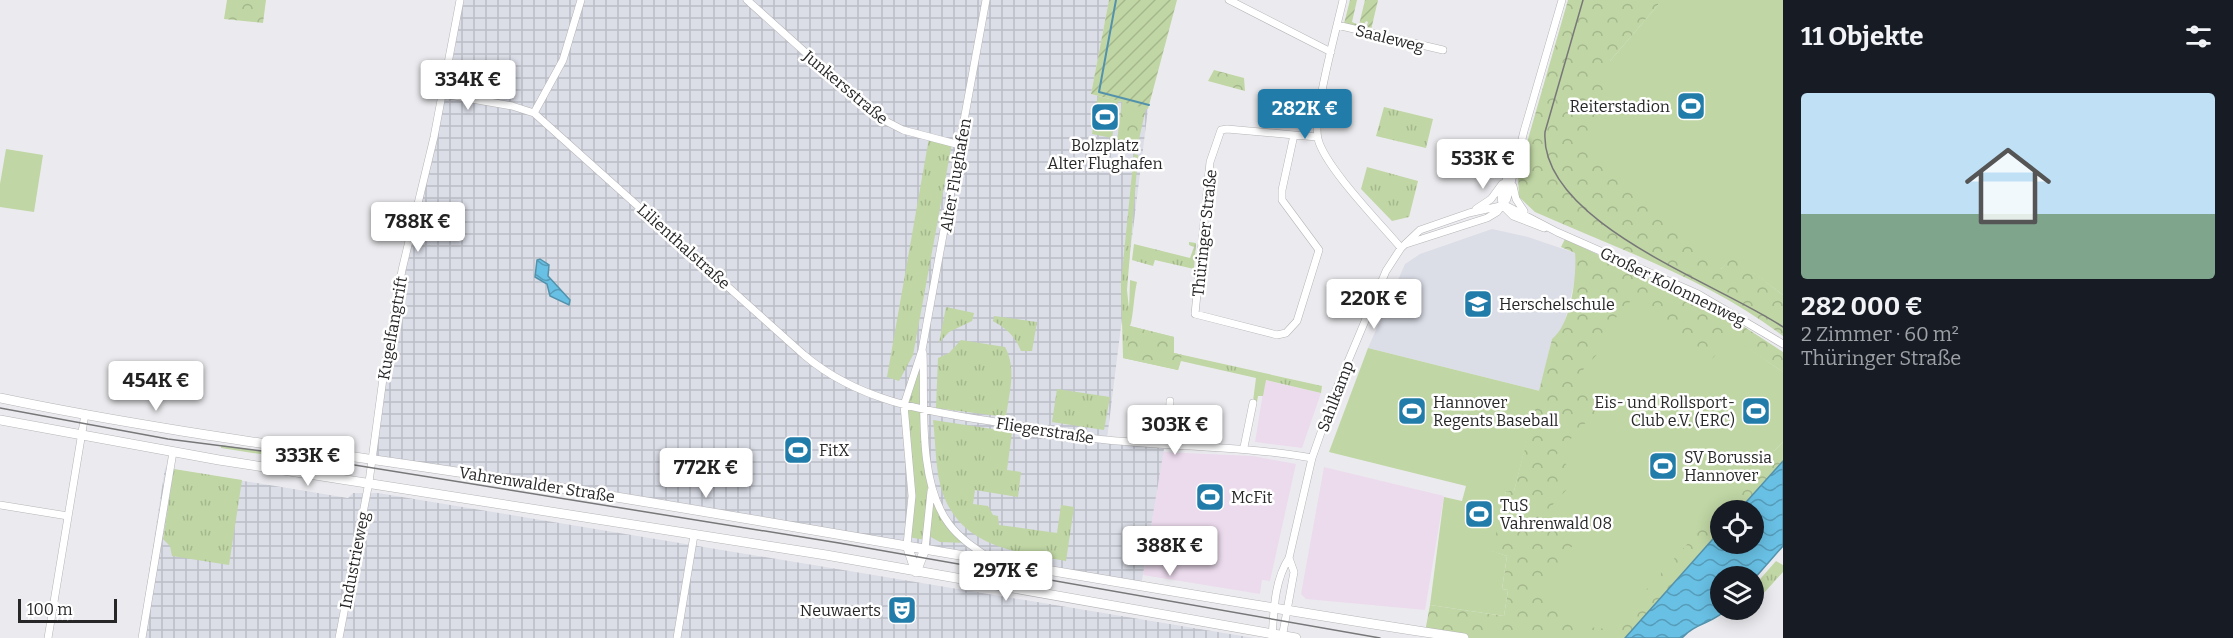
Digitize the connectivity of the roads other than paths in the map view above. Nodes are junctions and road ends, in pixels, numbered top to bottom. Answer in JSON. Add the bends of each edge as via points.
{"nodes":[{"id":1,"x":460,"y":0,"type":"edge"},
{"id":2,"x":581,"y":0,"type":"edge"},
{"id":3,"x":747,"y":0,"type":"edge"},
{"id":4,"x":986,"y":0,"type":"edge"},
{"id":5,"x":1229,"y":0,"type":"edge"},
{"id":6,"x":1342,"y":0,"type":"edge"},
{"id":7,"x":1562,"y":0,"type":"edge"},
{"id":8,"x":1337,"y":25,"type":"junction"},
{"id":9,"x":1443,"y":50,"type":"dead end"},
{"id":10,"x":1331,"y":52,"type":"junction"},
{"id":11,"x":443,"y":94,"type":"junction"},
{"id":12,"x":534,"y":113,"type":"junction"},
{"id":13,"x":1524,"y":131,"type":"junction"},
{"id":14,"x":1294,"y":135,"type":"junction"},
{"id":15,"x":1317,"y":137,"type":"junction"},
{"id":16,"x":960,"y":145,"type":"junction"},
{"id":17,"x":1507,"y":177,"type":"junction"},
{"id":18,"x":1512,"y":183,"type":"junction"},
{"id":19,"x":1502,"y":205,"type":"junction"},
{"id":20,"x":1469,"y":213,"type":"junction"},
{"id":21,"x":1513,"y":216,"type":"junction"},
{"id":22,"x":1530,"y":217,"type":"junction"},
{"id":23,"x":1486,"y":218,"type":"junction"},
{"id":24,"x":1559,"y":233,"type":"junction"},
{"id":25,"x":1403,"y":246,"type":"junction"},
{"id":26,"x":1783,"y":344,"type":"edge"},
{"id":27,"x":922,"y":350,"type":"junction"},
{"id":28,"x":0,"y":398,"type":"edge"},
{"id":29,"x":1170,"y":401,"type":"dead end"},
{"id":30,"x":1253,"y":403,"type":"dead end"},
{"id":31,"x":904,"y":405,"type":"junction"},
{"id":32,"x":922,"y":411,"type":"junction"},
{"id":33,"x":85,"y":414,"type":"junction"},
{"id":34,"x":0,"y":420,"type":"edge"},
{"id":35,"x":81,"y":436,"type":"junction"},
{"id":36,"x":1168,"y":443,"type":"junction"},
{"id":37,"x":1244,"y":447,"type":"junction"},
{"id":38,"x":173,"y":452,"type":"junction"},
{"id":39,"x":1312,"y":458,"type":"junction"},
{"id":40,"x":371,"y":459,"type":"junction"},
{"id":41,"x":369,"y":482,"type":"junction"},
{"id":42,"x":932,"y":488,"type":"junction"},
{"id":43,"x":0,"y":505,"type":"edge"},
{"id":44,"x":68,"y":516,"type":"junction"},
{"id":45,"x":694,"y":535,"type":"junction"},
{"id":46,"x":907,"y":545,"type":"junction"},
{"id":47,"x":925,"y":549,"type":"junction"},
{"id":48,"x":1289,"y":558,"type":"junction"},
{"id":49,"x":992,"y":560,"type":"junction"},
{"id":50,"x":916,"y":572,"type":"junction"},
{"id":51,"x":1274,"y":608,"type":"junction"},
{"id":52,"x":1287,"y":611,"type":"junction"},
{"id":53,"x":1272,"y":636,"type":"edge"},
{"id":54,"x":1282,"y":637,"type":"edge"},
{"id":55,"x":48,"y":638,"type":"edge"},
{"id":56,"x":142,"y":638,"type":"edge"},
{"id":57,"x":339,"y":638,"type":"edge"},
{"id":58,"x":678,"y":638,"type":"edge"},
{"id":59,"x":1296,"y":638,"type":"edge"},
{"id":60,"x":1464,"y":638,"type":"edge"}],
"edges":[{"from":1,"to":11,"type":"street","name":"Kugelfangtrift"},
{"from":2,"to":12,"type":"street","via":[[563,60]]},
{"from":3,"to":16,"type":"street","name":"Junkersstraße","via":[[876,116],[903,130]]},
{"from":4,"to":16,"type":"street","name":"Alter Flughafen"},
{"from":5,"to":10,"type":"street"},
{"from":6,"to":8,"type":"street"},
{"from":7,"to":13,"type":"street","name":"Sahlkamp"},
{"from":8,"to":9,"type":"street","name":"Saaleweg"},
{"from":8,"to":10,"type":"street"},
{"from":10,"to":15,"type":"street"},
{"from":11,"to":12,"type":"street","name":"Lilienthalstraße"},
{"from":11,"to":40,"type":"street","name":"Kugelfangtrift","via":[[402,270]]},
{"from":12,"to":31,"type":"street","name":"Lilienthalstraße","via":[[823,371],[854,388]]},
{"from":13,"to":17,"type":"street","name":"Sahlkamp"},
{"from":13,"to":18,"type":"street","name":"Sahlkamp"},
{"from":14,"to":14,"type":"street","name":"Thüringer Straße","via":[[1227,129],[1216,137],[1210,162],[1195,314],[1277,335],[1286,333],[1298,321],[1319,250],[1282,200]]},
{"from":14,"to":15,"type":"street","name":"Thüringer Straße"},
{"from":15,"to":25,"type":"street","via":[[1335,172]]},
{"from":16,"to":27,"type":"street","name":"Alter Flughafen"},
{"from":17,"to":19,"type":"street","name":"Sahlkamp"},
{"from":17,"to":20,"type":"street","name":"Sahlkamp","via":[[1491,199]]},
{"from":18,"to":19,"type":"street","name":"Sahlkamp"},
{"from":18,"to":22,"type":"street","via":[[1516,199]]},
{"from":19,"to":20,"type":"street","name":"Sahlkamp"},
{"from":19,"to":21,"type":"street","name":"Großer Kolonnenweg"},
{"from":19,"to":22,"type":"street","name":"Großer Kolonnenweg"},
{"from":19,"to":23,"type":"street","name":"Sahlkamp"},
{"from":20,"to":25,"type":"street","name":"Sahlkamp","via":[[1420,230]]},
{"from":21,"to":23,"type":"street","name":"Großer Kolonnenweg"},
{"from":21,"to":24,"type":"street","name":"Großer Kolonnenweg"},
{"from":22,"to":24,"type":"street","name":"Großer Kolonnenweg"},
{"from":23,"to":25,"type":"street","name":"Sahlkamp"},
{"from":24,"to":26,"type":"street","name":"Großer Kolonnenweg","via":[[1698,294]]},
{"from":25,"to":39,"type":"street","name":"Sahlkamp","via":[[1386,271]]},
{"from":27,"to":31,"type":"street","name":"Alter Flughafen"},
{"from":27,"to":32,"type":"street","name":"Alter Flughafen"},
{"from":28,"to":33,"type":"main road","name":"Vahrenwalder Straße"},
{"from":29,"to":36,"type":"street"},
{"from":30,"to":37,"type":"street"},
{"from":31,"to":32,"type":"street","name":"Lilienthalstraße"},
{"from":31,"to":46,"type":"street","name":"Alter Flughafen","via":[[912,496]]},
{"from":32,"to":36,"type":"street","name":"Fliegerstraße","via":[[1107,440]]},
{"from":32,"to":42,"type":"street","name":"Alter Flughafen"},
{"from":33,"to":35,"type":"street"},
{"from":33,"to":40,"type":"main road","name":"Vahrenwalder Straße"},
{"from":34,"to":35,"type":"main road","name":"Vahrenwalder Straße"},
{"from":35,"to":38,"type":"main road","name":"Vahrenwalder Straße"},
{"from":35,"to":44,"type":"street"},
{"from":36,"to":37,"type":"street","name":"Fliegerstraße"},
{"from":37,"to":39,"type":"street","name":"Fliegerstraße"},
{"from":38,"to":41,"type":"main road","name":"Vahrenwalder Straße"},
{"from":38,"to":56,"type":"street"},
{"from":39,"to":48,"type":"street","name":"Sahlkamp"},
{"from":40,"to":41,"type":"street","name":"Kugelfangtrift"},
{"from":40,"to":46,"type":"main road","name":"Vahrenwalder Straße"},
{"from":41,"to":45,"type":"main road","name":"Vahrenwalder Straße"},
{"from":41,"to":57,"type":"street","name":"Industrieweg"},
{"from":42,"to":47,"type":"street","name":"Alter Flughafen"},
{"from":42,"to":49,"type":"street","name":"Alter Flughafen","via":[[949,524],[966,543]]},
{"from":43,"to":44,"type":"street"},
{"from":44,"to":55,"type":"street"},
{"from":45,"to":50,"type":"main road","name":"Vahrenwalder Straße"},
{"from":45,"to":58,"type":"street"},
{"from":46,"to":47,"type":"main road","name":"Vahrenwalder Straße"},
{"from":46,"to":50,"type":"main road"},
{"from":47,"to":49,"type":"main road","name":"Vahrenwalder Straße"},
{"from":47,"to":50,"type":"main road"},
{"from":48,"to":51,"type":"street","name":"Sahlkamp","via":[[1281,569]]},
{"from":48,"to":52,"type":"street","name":"Sahlkamp","via":[[1294,572]]},
{"from":49,"to":51,"type":"main road","name":"Vahrenwalder Straße"},
{"from":50,"to":53,"type":"main road","name":"Vahrenwalder Straße"},
{"from":51,"to":52,"type":"main road","name":"Vahrenwalder Straße"},
{"from":51,"to":53,"type":"street","name":"Sahlkamp"},
{"from":52,"to":54,"type":"street","name":"Sahlkamp"},
{"from":52,"to":60,"type":"main road","name":"Vahrenwalder Straße"},
{"from":53,"to":54,"type":"main road","name":"Vahrenwalder Straße"},
{"from":54,"to":59,"type":"main road","name":"Vahrenwalder Straße"}]}
